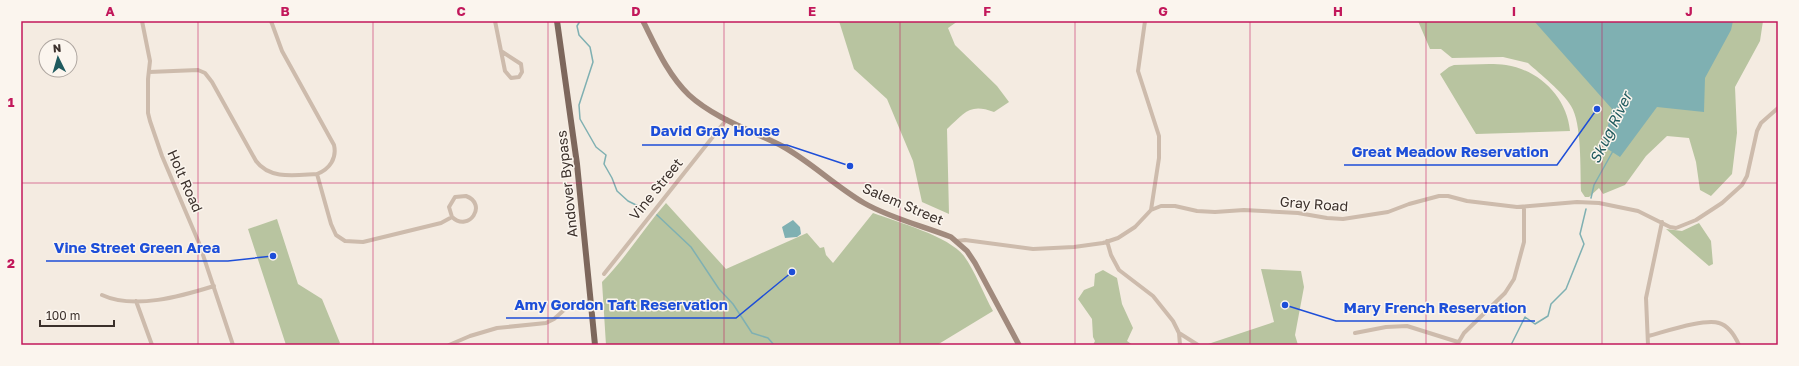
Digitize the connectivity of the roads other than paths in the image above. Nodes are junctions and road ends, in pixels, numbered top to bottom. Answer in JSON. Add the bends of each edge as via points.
{"nodes":[{"id":1,"x":142,"y":21,"type":"edge"},
{"id":2,"x":271,"y":21,"type":"edge"},
{"id":3,"x":495,"y":21,"type":"edge"},
{"id":4,"x":557,"y":21,"type":"edge"},
{"id":5,"x":643,"y":21,"type":"edge"},
{"id":6,"x":1145,"y":21,"type":"edge"},
{"id":7,"x":501,"y":51,"type":"junction"},
{"id":8,"x":148,"y":72,"type":"junction"},
{"id":9,"x":1778,"y":108,"type":"edge"},
{"id":10,"x":727,"y":119,"type":"junction"},
{"id":11,"x":317,"y":174,"type":"junction"},
{"id":12,"x":1524,"y":207,"type":"junction"},
{"id":13,"x":1151,"y":210,"type":"junction"},
{"id":14,"x":452,"y":217,"type":"junction"},
{"id":15,"x":1662,"y":222,"type":"junction"},
{"id":16,"x":957,"y":241,"type":"junction"},
{"id":17,"x":1107,"y":241,"type":"junction"},
{"id":18,"x":604,"y":274,"type":"dead end"},
{"id":19,"x":214,"y":286,"type":"junction"},
{"id":20,"x":102,"y":294,"type":"dead end"},
{"id":21,"x":136,"y":301,"type":"junction"},
{"id":22,"x":574,"y":302,"type":"dead end"},
{"id":23,"x":1180,"y":333,"type":"junction"},
{"id":24,"x":1355,"y":333,"type":"dead end"},
{"id":25,"x":1648,"y":336,"type":"junction"},
{"id":26,"x":1457,"y":343,"type":"edge"},
{"id":27,"x":152,"y":345,"type":"edge"},
{"id":28,"x":233,"y":345,"type":"edge"},
{"id":29,"x":449,"y":345,"type":"edge"},
{"id":30,"x":595,"y":345,"type":"edge"},
{"id":31,"x":1019,"y":345,"type":"edge"},
{"id":32,"x":1180,"y":345,"type":"edge"},
{"id":33,"x":1198,"y":345,"type":"edge"},
{"id":34,"x":1648,"y":345,"type":"edge"},
{"id":35,"x":1739,"y":345,"type":"edge"}],
"edges":[{"from":1,"to":8,"type":"street","name":"Holt Road","via":[[150,61]]},
{"from":2,"to":11,"type":"street","via":[[282,51],[334,145],[333,160],[326,170]]},
{"from":3,"to":7,"type":"street"},
{"from":4,"to":30,"type":"main road","name":"Andover Bypass","via":[[577,164]]},
{"from":5,"to":10,"type":"street","name":"Salem Street","via":[[680,86],[699,103]]},
{"from":6,"to":13,"type":"street","via":[[1138,71],[1159,136],[1159,158]]},
{"from":7,"to":7,"type":"street","via":[[520,63],[523,70],[519,77],[511,78],[506,74]]},
{"from":8,"to":11,"type":"street","via":[[195,70],[205,73],[261,168],[276,174]]},
{"from":8,"to":19,"type":"street","name":"Holt Road","via":[[148,114],[152,129]]},
{"from":9,"to":15,"type":"street","name":"Gray Road","via":[[1761,123],[1747,176],[1742,185],[1722,203],[1696,220],[1676,228]]},
{"from":10,"to":16,"type":"street","name":"Salem Street","via":[[799,156],[843,190],[866,204]]},
{"from":10,"to":18,"type":"street","name":"Vine Street"},
{"from":11,"to":14,"type":"street","via":[[331,224],[336,234],[346,241],[369,240],[441,223]]},
{"from":12,"to":13,"type":"street","name":"Gray Road","via":[[1467,201],[1448,196],[1428,198],[1388,212],[1343,219],[1244,210],[1197,212],[1170,206]]},
{"from":12,"to":15,"type":"street","name":"Gray Road","via":[[1576,202],[1598,203],[1638,211]]},
{"from":12,"to":26,"type":"street","via":[[1524,242],[1514,279],[1505,293]]},
{"from":13,"to":17,"type":"street","via":[[1135,227],[1118,238]]},
{"from":14,"to":14,"type":"street","via":[[450,207],[455,198],[466,196],[473,200],[476,212],[471,219],[463,222]]},
{"from":15,"to":25,"type":"street","via":[[1646,298]]},
{"from":16,"to":17,"type":"street","via":[[1033,249],[1074,247]]},
{"from":16,"to":31,"type":"street","name":"Salem Street","via":[[975,263]]},
{"from":17,"to":23,"type":"street","via":[[1119,270],[1153,296]]},
{"from":19,"to":21,"type":"street","via":[[177,296]]},
{"from":19,"to":28,"type":"street","name":"Holt Road"},
{"from":20,"to":21,"type":"street","via":[[112,300]]},
{"from":21,"to":27,"type":"street"},
{"from":22,"to":29,"type":"street","via":[[546,323],[497,328]]},
{"from":23,"to":32,"type":"street"},
{"from":23,"to":33,"type":"street"},
{"from":24,"to":26,"type":"street","via":[[1407,326]]},
{"from":25,"to":34,"type":"street"},
{"from":25,"to":35,"type":"street","via":[[1695,324],[1715,322],[1730,330]]}]}
